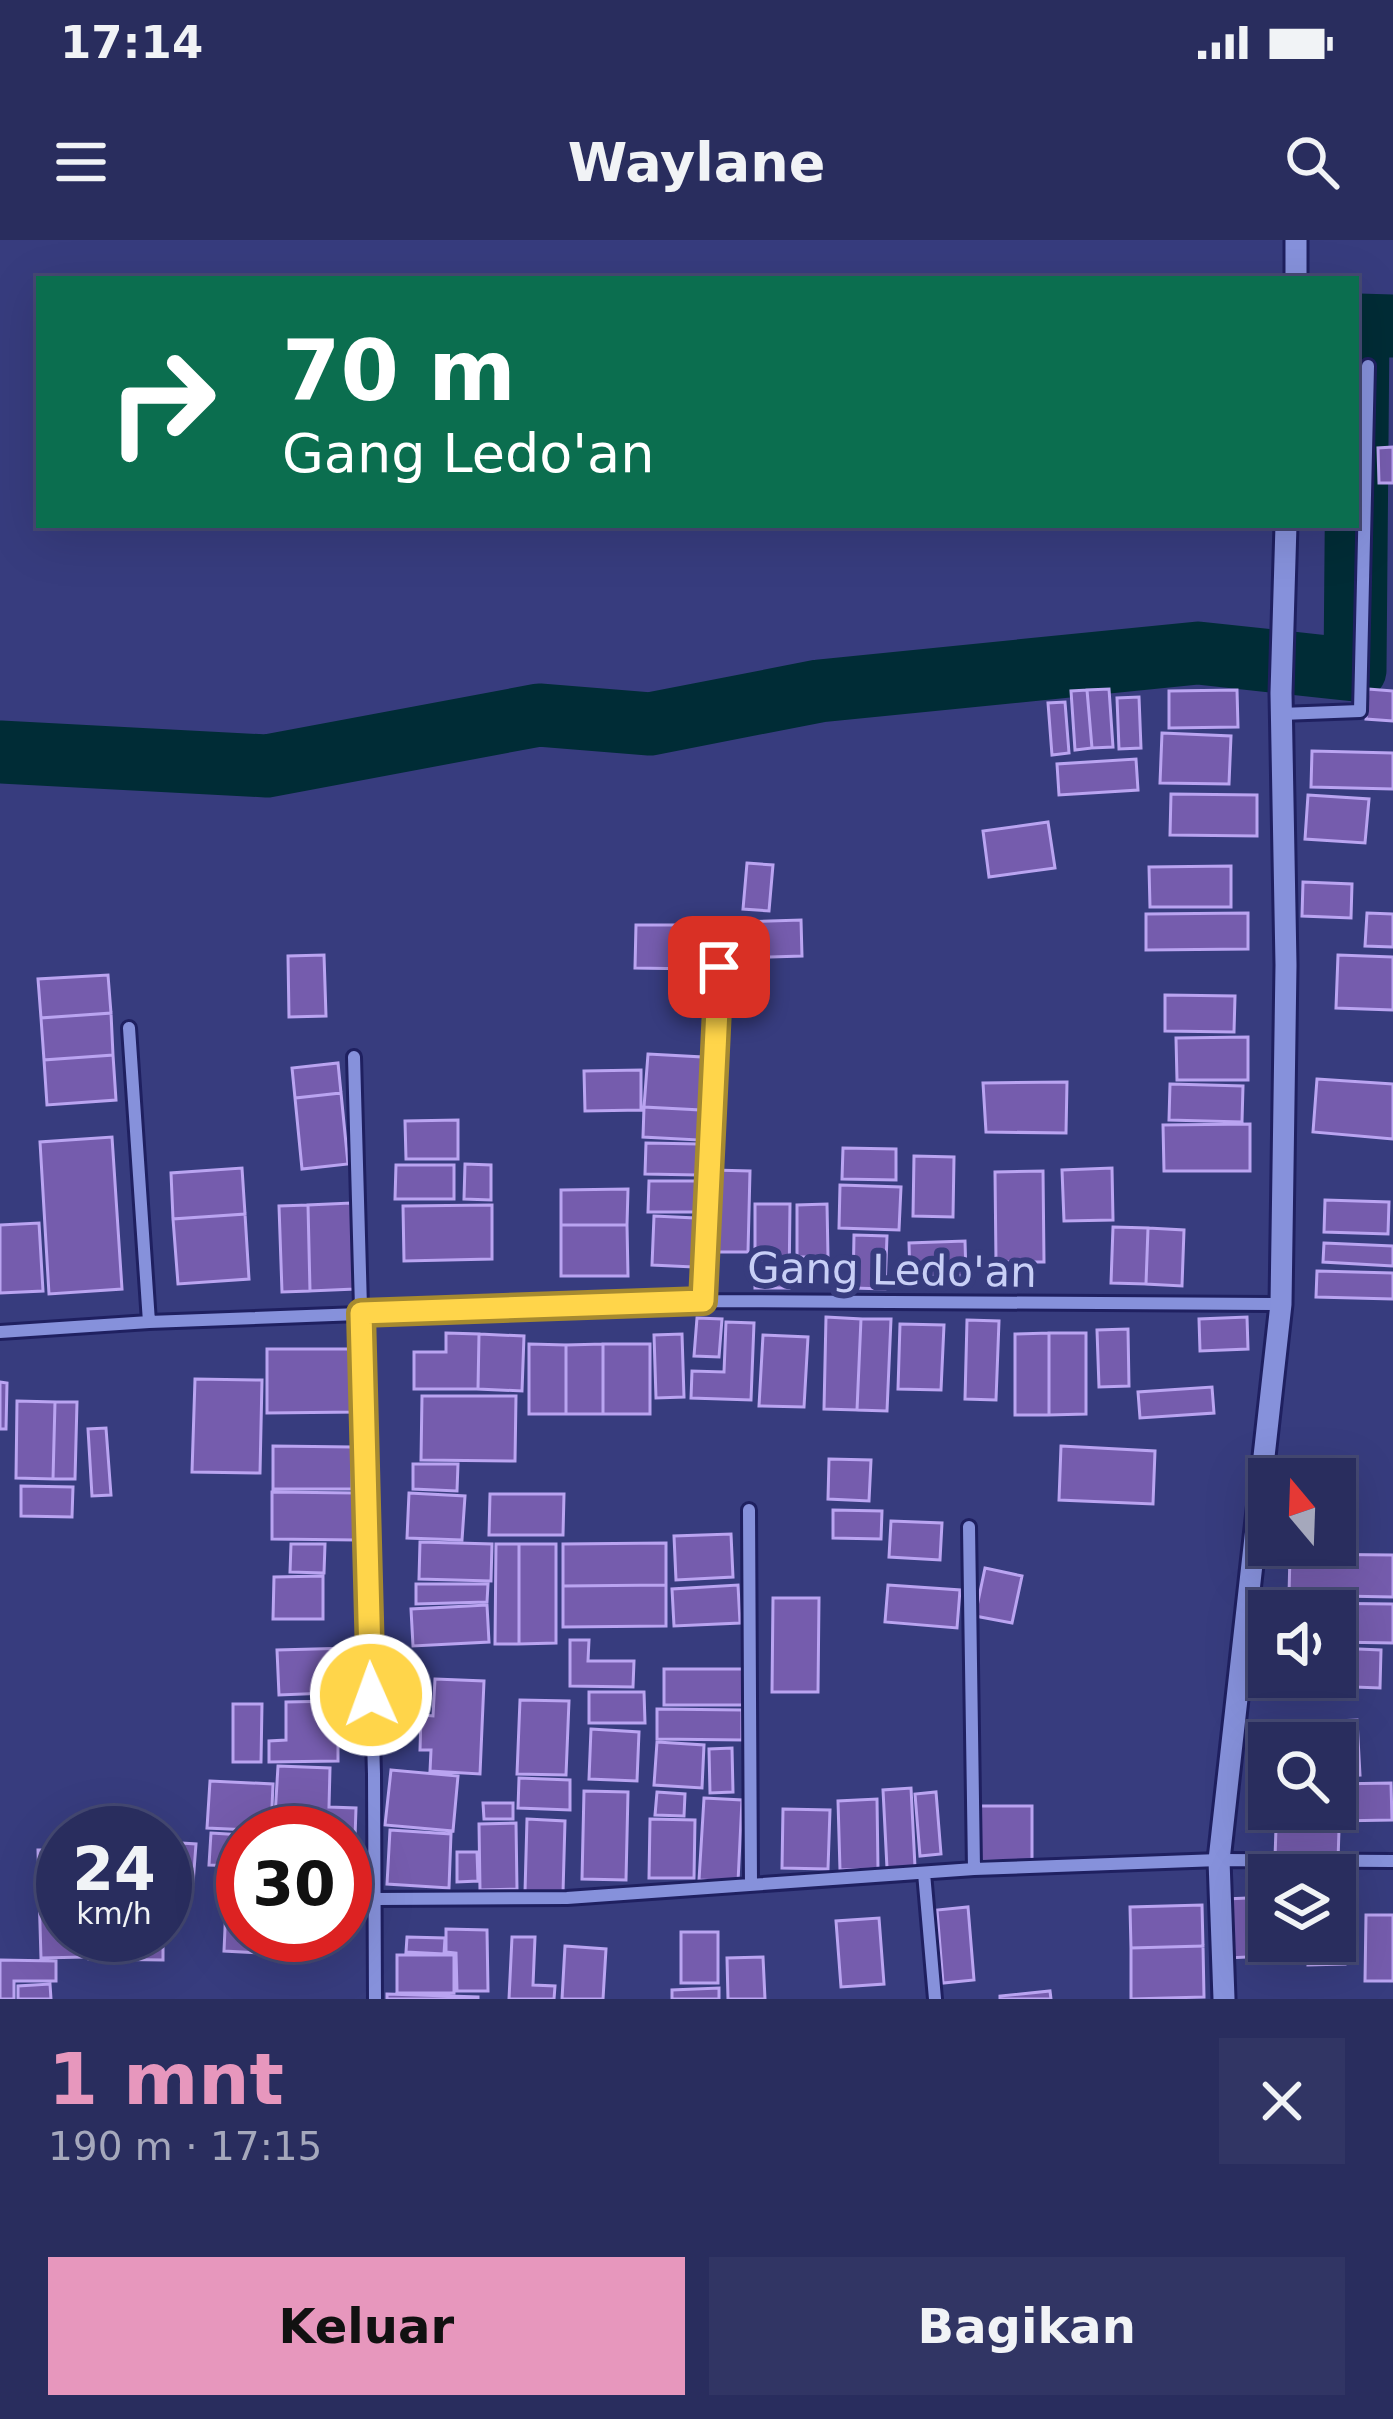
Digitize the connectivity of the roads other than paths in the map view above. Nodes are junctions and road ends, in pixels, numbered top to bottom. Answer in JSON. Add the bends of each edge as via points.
{"nodes":[{"id":1,"x":1297,"y":240,"type":"edge"},
{"id":2,"x":1296,"y":276,"type":"edge"},
{"id":3,"x":1368,"y":366,"type":"dead end"},
{"id":4,"x":1286,"y":528,"type":"edge"},
{"id":5,"x":1281,"y":703,"type":"junction"},
{"id":6,"x":719,"y":967,"type":"dead end"},
{"id":7,"x":129,"y":1028,"type":"dead end"},
{"id":8,"x":354,"y":1057,"type":"dead end"},
{"id":9,"x":703,"y":1301,"type":"junction"},
{"id":10,"x":1281,"y":1304,"type":"junction"},
{"id":11,"x":361,"y":1313,"type":"junction"},
{"id":12,"x":149,"y":1322,"type":"junction"},
{"id":13,"x":0,"y":1332,"type":"edge"},
{"id":14,"x":749,"y":1510,"type":"dead end"},
{"id":15,"x":969,"y":1527,"type":"dead end"},
{"id":16,"x":1220,"y":1860,"type":"junction"},
{"id":17,"x":1393,"y":1861,"type":"edge"},
{"id":18,"x":974,"y":1869,"type":"junction"},
{"id":19,"x":924,"y":1873,"type":"junction"},
{"id":20,"x":751,"y":1886,"type":"junction"},
{"id":21,"x":376,"y":1899,"type":"junction"},
{"id":22,"x":375,"y":1999,"type":"edge"},
{"id":23,"x":934,"y":1999,"type":"edge"},
{"id":24,"x":1224,"y":1999,"type":"edge"}],
"edges":[{"from":1,"to":2,"type":"street"},
{"from":3,"to":5,"type":"street","via":[[1360,711]]},
{"from":4,"to":5,"type":"street"},
{"from":5,"to":10,"type":"street"},
{"from":6,"to":9,"type":"street"},
{"from":7,"to":12,"type":"street"},
{"from":8,"to":11,"type":"street"},
{"from":9,"to":10,"type":"street","name":"Gang Ledo'an"},
{"from":9,"to":11,"type":"street","name":"Gang Ledo'an"},
{"from":10,"to":16,"type":"street"},
{"from":11,"to":12,"type":"street","name":"Gang Ledo'an"},
{"from":11,"to":21,"type":"street"},
{"from":12,"to":13,"type":"street","name":"Gang Ledo'an"},
{"from":14,"to":20,"type":"street"},
{"from":15,"to":18,"type":"street"},
{"from":16,"to":17,"type":"street"},
{"from":16,"to":18,"type":"street"},
{"from":16,"to":24,"type":"street"},
{"from":18,"to":19,"type":"street"},
{"from":19,"to":20,"type":"street"},
{"from":19,"to":23,"type":"street"},
{"from":20,"to":21,"type":"street"},
{"from":21,"to":22,"type":"street"}]}
